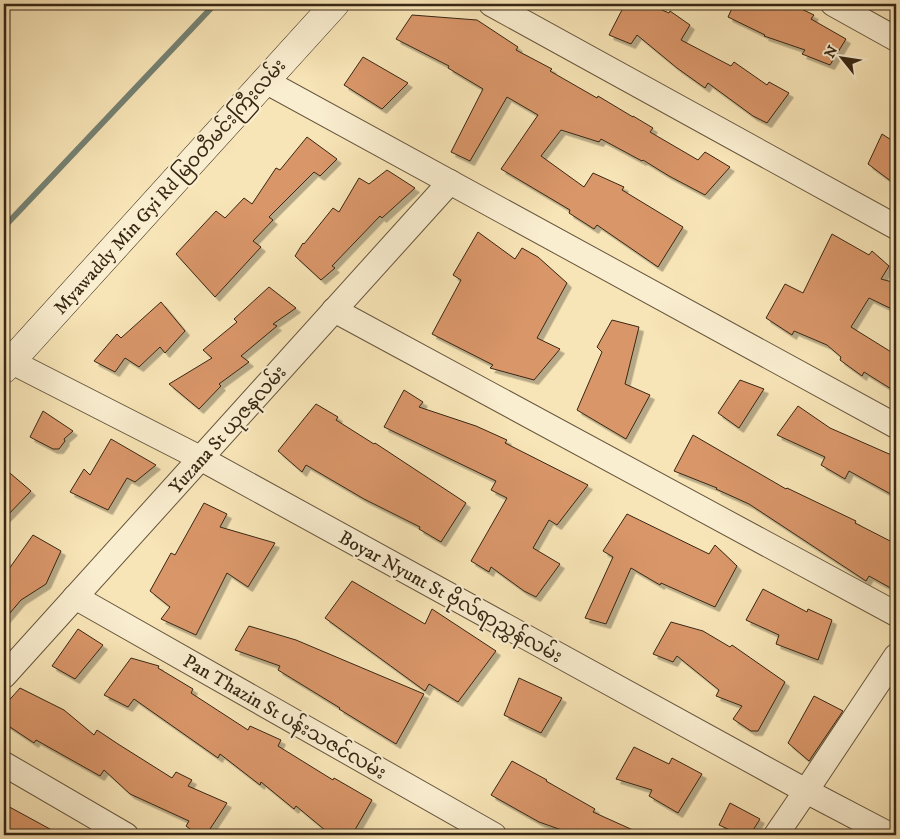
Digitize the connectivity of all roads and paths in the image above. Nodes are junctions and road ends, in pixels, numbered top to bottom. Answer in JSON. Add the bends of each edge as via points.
{"nodes":[{"id":1,"x":335,"y":4,"type":"edge"},
{"id":2,"x":492,"y":4,"type":"edge"},
{"id":3,"x":833,"y":4,"type":"edge"},
{"id":4,"x":896,"y":39,"type":"edge"},
{"id":5,"x":265,"y":80,"type":"junction"},
{"id":6,"x":450,"y":182,"type":"junction"},
{"id":7,"x":896,"y":227,"type":"edge"},
{"id":8,"x":334,"y":310,"type":"junction"},
{"id":9,"x":6,"y":362,"type":"edge"},
{"id":10,"x":896,"y":426,"type":"edge"},
{"id":11,"x":200,"y":458,"type":"junction"},
{"id":12,"x":75,"y":597,"type":"junction"},
{"id":13,"x":896,"y":614,"type":"edge"},
{"id":14,"x":896,"y":656,"type":"edge"},
{"id":15,"x":4,"y":676,"type":"edge"},
{"id":16,"x":4,"y":764,"type":"edge"},
{"id":17,"x":806,"y":791,"type":"junction"},
{"id":18,"x":126,"y":835,"type":"edge"},
{"id":19,"x":494,"y":835,"type":"edge"},
{"id":20,"x":776,"y":835,"type":"edge"},
{"id":21,"x":890,"y":835,"type":"edge"}],
"edges":[{"from":1,"to":5,"type":"main road","name":"Myawaddy Min Gyi Rd မြဝတီမင်းကြီးလမ်း"},
{"from":2,"to":7,"type":"street"},
{"from":3,"to":4,"type":"street"},
{"from":5,"to":6,"type":"street"},
{"from":5,"to":9,"type":"main road","name":"Myawaddy Min Gyi Rd မြဝတီမင်းကြီးလမ်း"},
{"from":6,"to":8,"type":"street","name":"Yuzana St ယုဇနလမ်း"},
{"from":6,"to":10,"type":"street"},
{"from":8,"to":11,"type":"street","name":"Yuzana St ယုဇနလမ်း"},
{"from":8,"to":13,"type":"street"},
{"from":9,"to":11,"type":"street","name":"Boyar Nyunt St ဗိုလ်ရာညွှန်လမ်း"},
{"from":11,"to":12,"type":"street","name":"Yuzana St ယုဇနလမ်း"},
{"from":11,"to":17,"type":"street","name":"Boyar Nyunt St ဗိုလ်ရာညွှန်လမ်း"},
{"from":12,"to":15,"type":"street","name":"Yuzana St ယုဇနလမ်း"},
{"from":12,"to":19,"type":"street","name":"Pan Thazin St ပန်းသဇင်လမ်း"},
{"from":14,"to":17,"type":"street"},
{"from":16,"to":18,"type":"street"},
{"from":17,"to":20,"type":"street"},
{"from":17,"to":21,"type":"street","name":"Boyar Nyunt St ဗိုလ်ရာညွှန်လမ်း"}]}
